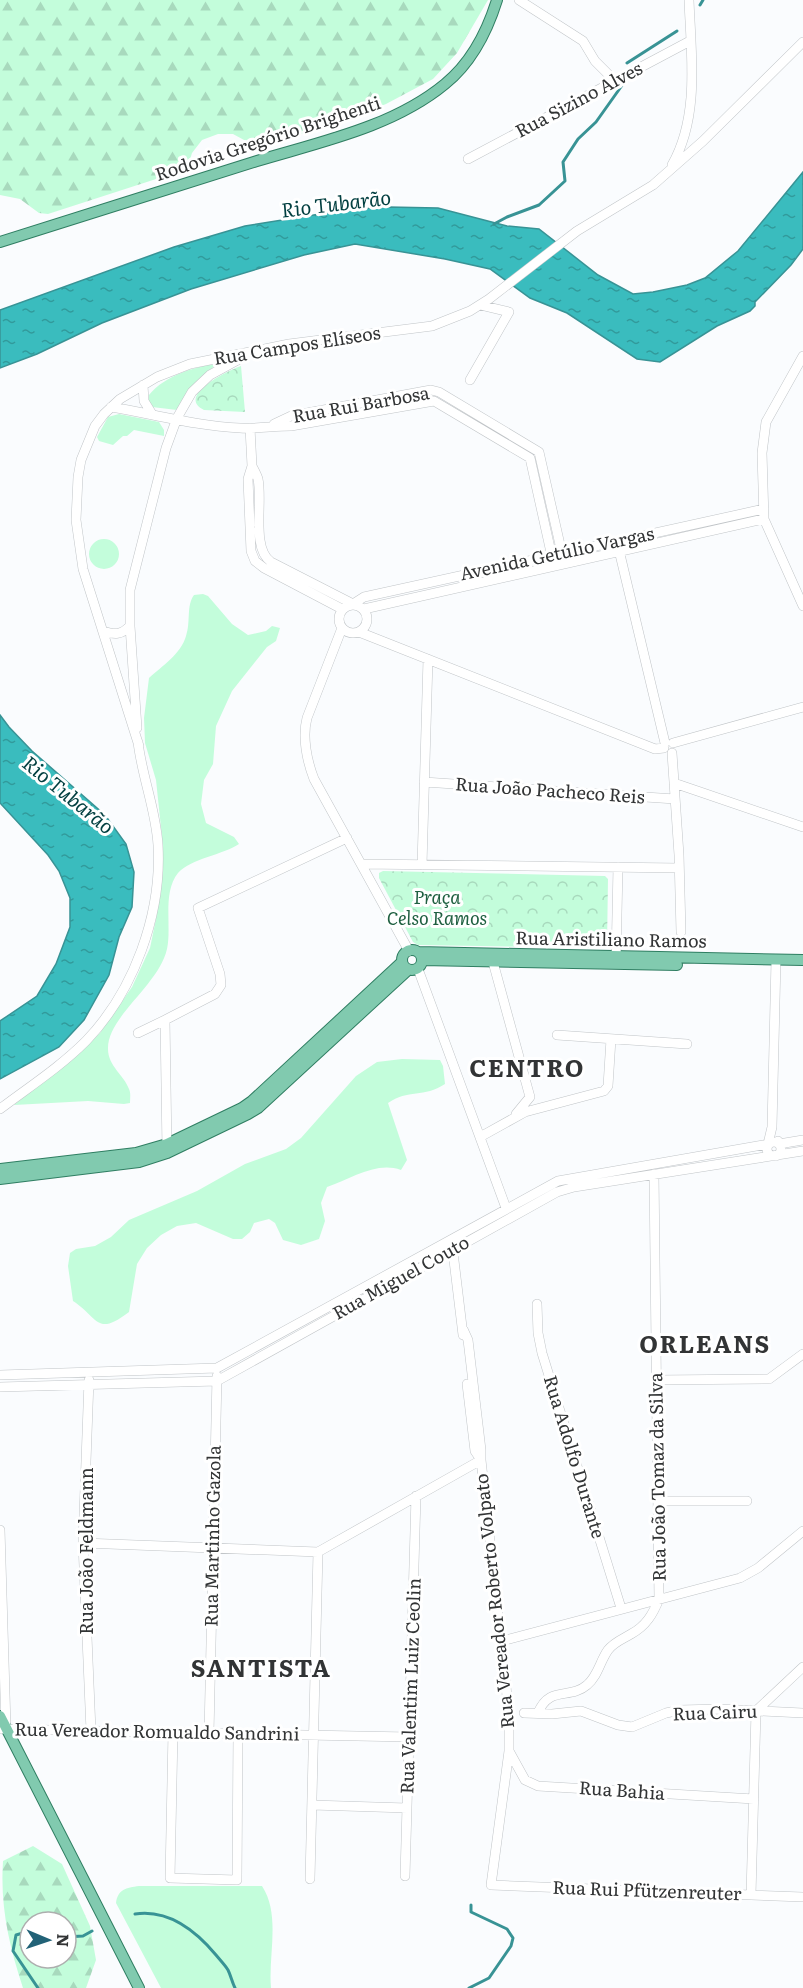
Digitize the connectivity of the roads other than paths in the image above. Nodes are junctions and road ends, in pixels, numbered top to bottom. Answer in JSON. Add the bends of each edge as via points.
{"nodes":[{"id":1,"x":497,"y":0,"type":"edge"},
{"id":2,"x":519,"y":0,"type":"edge"},
{"id":3,"x":689,"y":0,"type":"edge"},
{"id":4,"x":690,"y":41,"type":"junction"},
{"id":5,"x":803,"y":42,"type":"edge"},
{"id":6,"x":615,"y":81,"type":"junction"},
{"id":7,"x":468,"y":159,"type":"dead end"},
{"id":8,"x":669,"y":171,"type":"junction"},
{"id":9,"x":0,"y":242,"type":"edge"},
{"id":10,"x":480,"y":305,"type":"junction"},
{"id":11,"x":253,"y":352,"type":"junction"},
{"id":12,"x":803,"y":356,"type":"edge"},
{"id":13,"x":470,"y":380,"type":"dead end"},
{"id":14,"x":143,"y":385,"type":"junction"},
{"id":15,"x":421,"y":397,"type":"junction"},
{"id":16,"x":457,"y":403,"type":"junction"},
{"id":17,"x":111,"y":407,"type":"junction"},
{"id":18,"x":452,"y":412,"type":"junction"},
{"id":19,"x":152,"y":414,"type":"junction"},
{"id":20,"x":177,"y":418,"type":"junction"},
{"id":21,"x":484,"y":425,"type":"junction"},
{"id":22,"x":250,"y":428,"type":"junction"},
{"id":23,"x":252,"y":466,"type":"junction"},
{"id":24,"x":764,"y":514,"type":"junction"},
{"id":25,"x":618,"y":546,"type":"junction"},
{"id":26,"x":263,"y":554,"type":"junction"},
{"id":27,"x":557,"y":554,"type":"junction"},
{"id":28,"x":253,"y":558,"type":"junction"},
{"id":29,"x":565,"y":563,"type":"junction"},
{"id":30,"x":554,"y":566,"type":"junction"},
{"id":31,"x":450,"y":578,"type":"junction"},
{"id":32,"x":310,"y":588,"type":"junction"},
{"id":33,"x":453,"y":589,"type":"junction"},
{"id":34,"x":353,"y":604,"type":"junction"},
{"id":35,"x":803,"y":606,"type":"edge"},
{"id":36,"x":342,"y":609,"type":"junction"},
{"id":37,"x":364,"y":609,"type":"junction"},
{"id":38,"x":130,"y":626,"type":"junction"},
{"id":39,"x":342,"y":628,"type":"junction"},
{"id":40,"x":104,"y":631,"type":"junction"},
{"id":41,"x":359,"y":632,"type":"junction"},
{"id":42,"x":428,"y":659,"type":"junction"},
{"id":43,"x":803,"y":707,"type":"edge"},
{"id":44,"x":139,"y":746,"type":"junction"},
{"id":45,"x":668,"y":747,"type":"junction"},
{"id":46,"x":424,"y":782,"type":"junction"},
{"id":47,"x":674,"y":783,"type":"junction"},
{"id":48,"x":675,"y":799,"type":"junction"},
{"id":49,"x":803,"y":827,"type":"edge"},
{"id":50,"x":346,"y":838,"type":"junction"},
{"id":51,"x":361,"y":864,"type":"junction"},
{"id":52,"x":422,"y":865,"type":"junction"},
{"id":53,"x":618,"y":867,"type":"junction"},
{"id":54,"x":679,"y":868,"type":"junction"},
{"id":55,"x":681,"y":932,"type":"dead end"},
{"id":56,"x":616,"y":960,"type":"junction"},
{"id":57,"x":803,"y":960,"type":"edge"},
{"id":58,"x":413,"y":961,"type":"junction"},
{"id":59,"x":493,"y":962,"type":"junction"},
{"id":60,"x":776,"y":963,"type":"junction"},
{"id":61,"x":803,"y":967,"type":"edge"},
{"id":62,"x":165,"y":1020,"type":"junction"},
{"id":63,"x":138,"y":1033,"type":"dead end"},
{"id":64,"x":557,"y":1035,"type":"dead end"},
{"id":65,"x":611,"y":1039,"type":"junction"},
{"id":66,"x":687,"y":1044,"type":"dead end"},
{"id":67,"x":0,"y":1109,"type":"edge"},
{"id":68,"x":514,"y":1117,"type":"junction"},
{"id":69,"x":772,"y":1127,"type":"junction"},
{"id":70,"x":480,"y":1137,"type":"junction"},
{"id":71,"x":803,"y":1140,"type":"edge"},
{"id":72,"x":768,"y":1144,"type":"junction"},
{"id":73,"x":778,"y":1144,"type":"junction"},
{"id":74,"x":167,"y":1148,"type":"junction"},
{"id":75,"x":803,"y":1151,"type":"edge"},
{"id":76,"x":775,"y":1155,"type":"junction"},
{"id":77,"x":0,"y":1169,"type":"edge"},
{"id":78,"x":654,"y":1174,"type":"junction"},
{"id":79,"x":0,"y":1179,"type":"edge"},
{"id":80,"x":573,"y":1182,"type":"junction"},
{"id":81,"x":508,"y":1212,"type":"junction"},
{"id":82,"x":452,"y":1238,"type":"junction"},
{"id":83,"x":453,"y":1249,"type":"junction"},
{"id":84,"x":537,"y":1304,"type":"dead end"},
{"id":85,"x":803,"y":1354,"type":"edge"},
{"id":86,"x":171,"y":1369,"type":"junction"},
{"id":87,"x":89,"y":1372,"type":"junction"},
{"id":88,"x":217,"y":1374,"type":"junction"},
{"id":89,"x":0,"y":1375,"type":"edge"},
{"id":90,"x":656,"y":1380,"type":"junction"},
{"id":91,"x":170,"y":1382,"type":"junction"},
{"id":92,"x":88,"y":1384,"type":"junction"},
{"id":93,"x":0,"y":1387,"type":"edge"},
{"id":94,"x":481,"y":1461,"type":"junction"},
{"id":95,"x":417,"y":1496,"type":"junction"},
{"id":96,"x":658,"y":1501,"type":"junction"},
{"id":97,"x":747,"y":1501,"type":"dead end"},
{"id":98,"x":0,"y":1530,"type":"edge"},
{"id":99,"x":803,"y":1531,"type":"edge"},
{"id":100,"x":83,"y":1544,"type":"junction"},
{"id":101,"x":213,"y":1548,"type":"junction"},
{"id":102,"x":318,"y":1552,"type":"junction"},
{"id":103,"x":659,"y":1599,"type":"junction"},
{"id":104,"x":621,"y":1608,"type":"junction"},
{"id":105,"x":502,"y":1641,"type":"junction"},
{"id":106,"x":803,"y":1667,"type":"edge"},
{"id":107,"x":756,"y":1711,"type":"junction"},
{"id":108,"x":524,"y":1713,"type":"dead end"},
{"id":109,"x":538,"y":1713,"type":"junction"},
{"id":110,"x":803,"y":1713,"type":"edge"},
{"id":111,"x":0,"y":1716,"type":"edge"},
{"id":112,"x":3,"y":1729,"type":"edge"},
{"id":113,"x":91,"y":1731,"type":"junction"},
{"id":114,"x":173,"y":1732,"type":"junction"},
{"id":115,"x":209,"y":1733,"type":"junction"},
{"id":116,"x":238,"y":1734,"type":"junction"},
{"id":117,"x":313,"y":1736,"type":"junction"},
{"id":118,"x":409,"y":1737,"type":"junction"},
{"id":119,"x":509,"y":1751,"type":"junction"},
{"id":120,"x":754,"y":1799,"type":"junction"},
{"id":121,"x":312,"y":1805,"type":"junction"},
{"id":122,"x":407,"y":1808,"type":"junction"},
{"id":123,"x":405,"y":1876,"type":"dead end"},
{"id":124,"x":310,"y":1879,"type":"dead end"},
{"id":125,"x":491,"y":1885,"type":"joint"},
{"id":126,"x":751,"y":1894,"type":"junction"},
{"id":127,"x":803,"y":1897,"type":"edge"},
{"id":128,"x":139,"y":1988,"type":"edge"}],
"edges":[{"from":1,"to":9,"type":"main road","name":"Rodovia Gregório Brighenti","via":[[484,34],[465,64],[444,85],[408,109],[335,137]]},
{"from":2,"to":6,"type":"street","via":[[583,41],[595,61]]},
{"from":3,"to":4,"type":"street"},
{"from":4,"to":6,"type":"street","name":"Rua Sizino Alves"},
{"from":4,"to":8,"type":"street","via":[[687,127]]},
{"from":5,"to":8,"type":"street","name":"Rua Campos Elíseos"},
{"from":6,"to":7,"type":"street","name":"Rua Sizino Alves"},
{"from":8,"to":10,"type":"street","name":"Rua Campos Elíseos","via":[[577,231]]},
{"from":10,"to":11,"type":"street","name":"Rua Campos Elíseos","via":[[432,326]]},
{"from":10,"to":13,"type":"street","via":[[509,312]]},
{"from":11,"to":14,"type":"street","name":"Rua Campos Elíseos","via":[[190,364]]},
{"from":11,"to":20,"type":"street","via":[[199,384]]},
{"from":12,"to":24,"type":"street","via":[[764,430]]},
{"from":14,"to":17,"type":"street","name":"Rua Campos Elíseos"},
{"from":14,"to":19,"type":"street","via":[[144,401]]},
{"from":15,"to":16,"type":"street","name":"Rua Rui Barbosa","via":[[435,390]]},
{"from":15,"to":18,"type":"street","name":"Rua Rui Barbosa"},
{"from":15,"to":22,"type":"street","name":"Rua Rui Barbosa","via":[[317,417],[291,416]]},
{"from":16,"to":18,"type":"street"},
{"from":16,"to":21,"type":"street","name":"Rua Rui Barbosa"},
{"from":17,"to":19,"type":"street","name":"Rua Rui Barbosa"},
{"from":17,"to":40,"type":"street","name":"Rua Campos Elíseos","via":[[95,426],[81,460],[76,497],[80,556]]},
{"from":18,"to":21,"type":"street","name":"Rua Rui Barbosa"},
{"from":19,"to":20,"type":"street","name":"Rua Rui Barbosa"},
{"from":20,"to":22,"type":"street","name":"Rua Rui Barbosa"},
{"from":20,"to":38,"type":"street","via":[[131,582]]},
{"from":21,"to":27,"type":"street","name":"Rua Rui Barbosa","via":[[539,452],[541,485]]},
{"from":22,"to":23,"type":"street"},
{"from":23,"to":26,"type":"street","via":[[258,478]]},
{"from":23,"to":28,"type":"street","via":[[248,479]]},
{"from":24,"to":25,"type":"street","name":"Avenida Getúlio Vargas"},
{"from":24,"to":35,"type":"street"},
{"from":25,"to":27,"type":"street","name":"Avenida Getúlio Vargas"},
{"from":25,"to":29,"type":"street","name":"Avenida Getúlio Vargas"},
{"from":25,"to":45,"type":"street"},
{"from":26,"to":28,"type":"street"},
{"from":26,"to":32,"type":"street"},
{"from":27,"to":29,"type":"street","name":"Rua Rui Barbosa"},
{"from":27,"to":30,"type":"street","name":"Rua Rui Barbosa"},
{"from":27,"to":31,"type":"street","name":"Avenida Getúlio Vargas"},
{"from":28,"to":32,"type":"street","via":[[264,568]]},
{"from":29,"to":30,"type":"street","name":"Avenida Getúlio Vargas"},
{"from":30,"to":33,"type":"street","name":"Avenida Getúlio Vargas"},
{"from":31,"to":33,"type":"street"},
{"from":31,"to":34,"type":"street","name":"Avenida Getúlio Vargas","via":[[364,597]]},
{"from":32,"to":34,"type":"street"},
{"from":32,"to":36,"type":"street"},
{"from":33,"to":37,"type":"street","name":"Avenida Getúlio Vargas"},
{"from":34,"to":36,"type":"street"},
{"from":34,"to":37,"type":"street"},
{"from":36,"to":39,"type":"street"},
{"from":37,"to":41,"type":"street","via":[[367,621]]},
{"from":38,"to":40,"type":"street","via":[[117,634]]},
{"from":38,"to":44,"type":"street"},
{"from":39,"to":41,"type":"street"},
{"from":39,"to":50,"type":"street","via":[[305,732],[310,770]]},
{"from":40,"to":44,"type":"street"},
{"from":41,"to":42,"type":"street"},
{"from":42,"to":45,"type":"street","via":[[655,749]]},
{"from":42,"to":46,"type":"street"},
{"from":43,"to":45,"type":"street"},
{"from":44,"to":67,"type":"street","via":[[156,827],[158,864],[154,902],[136,964],[114,1005],[85,1041]]},
{"from":45,"to":47,"type":"street"},
{"from":46,"to":48,"type":"street","name":"Rua João Pacheco Reis"},
{"from":46,"to":52,"type":"street"},
{"from":47,"to":48,"type":"street"},
{"from":47,"to":49,"type":"street"},
{"from":48,"to":54,"type":"street"},
{"from":50,"to":51,"type":"street"},
{"from":50,"to":62,"type":"street","via":[[198,908],[221,985],[214,994]]},
{"from":51,"to":52,"type":"street"},
{"from":51,"to":58,"type":"street"},
{"from":52,"to":53,"type":"street"},
{"from":53,"to":54,"type":"street"},
{"from":53,"to":56,"type":"street"},
{"from":54,"to":55,"type":"street"},
{"from":56,"to":58,"type":"main road","name":"Rua Aristiliano Ramos"},
{"from":56,"to":59,"type":"main road","name":"Rua Aristiliano Ramos"},
{"from":56,"to":60,"type":"main road","name":"Rua Aristiliano Ramos"},
{"from":57,"to":60,"type":"main road","name":"Rua Aristiliano Ramos"},
{"from":58,"to":59,"type":"main road","name":"Rua Aristiliano Ramos"},
{"from":58,"to":70,"type":"street"},
{"from":58,"to":74,"type":"main road","via":[[248,1105]]},
{"from":59,"to":68,"type":"street","via":[[530,1097]]},
{"from":60,"to":61,"type":"main road","name":"Rua Aristiliano Ramos"},
{"from":60,"to":69,"type":"street"},
{"from":62,"to":63,"type":"street"},
{"from":62,"to":74,"type":"street"},
{"from":64,"to":65,"type":"street"},
{"from":65,"to":66,"type":"street"},
{"from":65,"to":68,"type":"street","via":[[606,1089]]},
{"from":68,"to":70,"type":"street"},
{"from":69,"to":72,"type":"street"},
{"from":69,"to":73,"type":"street"},
{"from":70,"to":81,"type":"street"},
{"from":71,"to":73,"type":"street"},
{"from":72,"to":73,"type":"street"},
{"from":72,"to":76,"type":"street","via":[[769,1153]]},
{"from":72,"to":80,"type":"street","name":"Rua Miguel Couto"},
{"from":73,"to":76,"type":"street","via":[[781,1149]]},
{"from":74,"to":77,"type":"main road"},
{"from":74,"to":79,"type":"main road","via":[[133,1164]]},
{"from":75,"to":76,"type":"street","name":"Rua Miguel Couto"},
{"from":76,"to":78,"type":"street","name":"Rua Miguel Couto"},
{"from":78,"to":80,"type":"street","name":"Rua Miguel Couto"},
{"from":78,"to":90,"type":"street","name":"Rua João Tomaz da Silva"},
{"from":80,"to":81,"type":"street","name":"Rua Miguel Couto"},
{"from":81,"to":82,"type":"street","name":"Rua Miguel Couto"},
{"from":81,"to":83,"type":"street","name":"Rua Miguel Couto"},
{"from":82,"to":83,"type":"street","name":"Rua Vereador Roberto Volpato"},
{"from":82,"to":88,"type":"street","name":"Rua Miguel Couto"},
{"from":83,"to":88,"type":"street","name":"Rua Miguel Couto"},
{"from":83,"to":94,"type":"street","name":"Rua Vereador Roberto Volpato"},
{"from":84,"to":104,"type":"street","name":"Rua Adolfo Durante","via":[[542,1353]]},
{"from":85,"to":90,"type":"street","via":[[769,1379]]},
{"from":86,"to":87,"type":"street","name":"Rua Miguel Couto"},
{"from":86,"to":88,"type":"street","name":"Rua Miguel Couto"},
{"from":86,"to":91,"type":"street"},
{"from":87,"to":89,"type":"street","name":"Rua Miguel Couto"},
{"from":87,"to":92,"type":"street","name":"Rua João Feldmann"},
{"from":88,"to":91,"type":"street","name":"Rua Miguel Couto"},
{"from":88,"to":101,"type":"street","name":"Rua Martinho Gazola"},
{"from":90,"to":96,"type":"street","name":"Rua João Tomaz da Silva"},
{"from":91,"to":92,"type":"street","name":"Rua Miguel Couto"},
{"from":92,"to":93,"type":"street","name":"Rua Miguel Couto"},
{"from":92,"to":100,"type":"street","name":"Rua João Feldmann"},
{"from":94,"to":95,"type":"street"},
{"from":94,"to":105,"type":"street","name":"Rua Vereador Roberto Volpato"},
{"from":95,"to":102,"type":"street"},
{"from":95,"to":118,"type":"street","name":"Rua Valentim Luiz Ceolin"},
{"from":96,"to":97,"type":"street"},
{"from":96,"to":103,"type":"street","name":"Rua João Tomaz da Silva"},
{"from":98,"to":112,"type":"street"},
{"from":99,"to":103,"type":"street","via":[[750,1574]]},
{"from":100,"to":101,"type":"street"},
{"from":100,"to":113,"type":"street","name":"Rua João Feldmann"},
{"from":101,"to":102,"type":"street"},
{"from":101,"to":115,"type":"street","name":"Rua Martinho Gazola"},
{"from":102,"to":117,"type":"street"},
{"from":103,"to":104,"type":"street"},
{"from":103,"to":109,"type":"street","via":[[645,1624],[607,1651],[588,1684],[550,1696]]},
{"from":104,"to":105,"type":"street"},
{"from":105,"to":119,"type":"street","name":"Rua Vereador Roberto Volpato"},
{"from":106,"to":107,"type":"street"},
{"from":107,"to":109,"type":"street","name":"Rua Cairu","via":[[680,1710],[632,1727],[581,1711]]},
{"from":107,"to":110,"type":"street","name":"Rua Cairu"},
{"from":107,"to":120,"type":"street"},
{"from":108,"to":109,"type":"street","name":"Rua Cairu"},
{"from":111,"to":112,"type":"main road"},
{"from":112,"to":113,"type":"street","name":"Rua Vereador Romualdo Sandrini"},
{"from":112,"to":128,"type":"main road"},
{"from":113,"to":114,"type":"street","name":"Rua Vereador Romualdo Sandrini"},
{"from":114,"to":115,"type":"street","name":"Rua Vereador Romualdo Sandrini"},
{"from":114,"to":116,"type":"street","via":[[170,1878],[237,1880]]},
{"from":115,"to":116,"type":"street","name":"Rua Vereador Romualdo Sandrini"},
{"from":116,"to":117,"type":"street","name":"Rua Vereador Romualdo Sandrini"},
{"from":117,"to":118,"type":"street","name":"Rua Vereador Romualdo Sandrini"},
{"from":117,"to":121,"type":"street"},
{"from":118,"to":122,"type":"street","name":"Rua Valentim Luiz Ceolin"},
{"from":119,"to":120,"type":"street","name":"Rua Bahia","via":[[525,1780],[538,1786]]},
{"from":119,"to":125,"type":"street","name":"Rua Vereador Roberto Volpato"},
{"from":120,"to":126,"type":"street"},
{"from":121,"to":122,"type":"street"},
{"from":121,"to":124,"type":"street"},
{"from":122,"to":123,"type":"street","name":"Rua Valentim Luiz Ceolin"},
{"from":125,"to":126,"type":"street","name":"Rua Rui Pfützenreuter"},
{"from":126,"to":127,"type":"street","name":"Rua Rui Pfützenreuter"}]}
